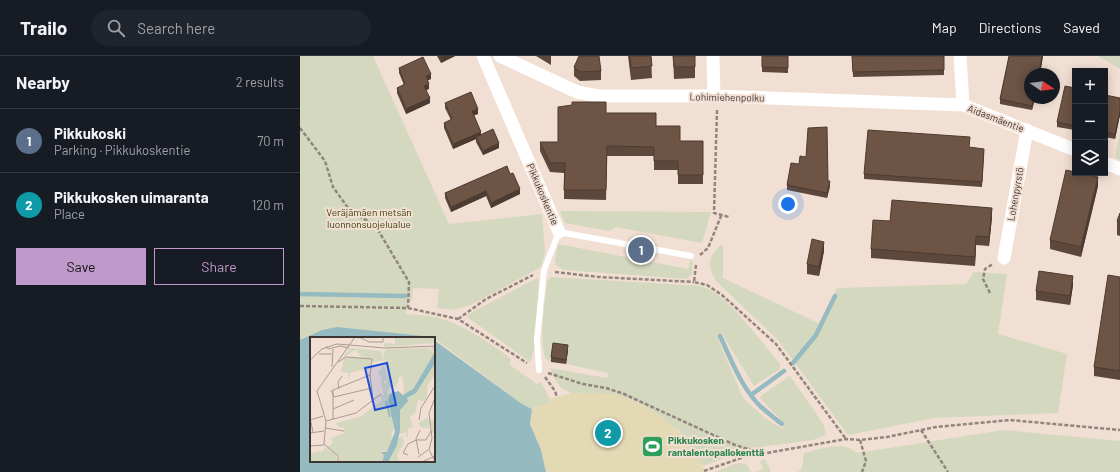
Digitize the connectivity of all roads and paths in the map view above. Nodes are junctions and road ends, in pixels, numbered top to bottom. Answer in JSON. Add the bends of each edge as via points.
{"nodes":[{"id":1,"x":483,"y":56,"type":"edge"},
{"id":2,"x":500,"y":56,"type":"edge"},
{"id":3,"x":713,"y":56,"type":"edge"},
{"id":4,"x":960,"y":56,"type":"edge"},
{"id":5,"x":714,"y":96,"type":"junction"},
{"id":6,"x":963,"y":105,"type":"junction"},
{"id":7,"x":300,"y":128,"type":"edge"},
{"id":8,"x":1026,"y":130,"type":"junction"},
{"id":9,"x":1072,"y":149,"type":"edge"},
{"id":10,"x":1108,"y":164,"type":"edge"},
{"id":11,"x":1120,"y":169,"type":"edge"},
{"id":12,"x":721,"y":216,"type":"junction"},
{"id":13,"x":729,"y":217,"type":"dead end"},
{"id":14,"x":559,"y":232,"type":"junction"},
{"id":15,"x":694,"y":257,"type":"junction"},
{"id":16,"x":1004,"y":258,"type":"joint"},
{"id":17,"x":544,"y":270,"type":"junction"},
{"id":18,"x":694,"y":282,"type":"junction"},
{"id":19,"x":990,"y":293,"type":"dead end"},
{"id":20,"x":300,"y":306,"type":"edge"},
{"id":21,"x":408,"y":308,"type":"junction"},
{"id":22,"x":458,"y":319,"type":"junction"},
{"id":23,"x":493,"y":342,"type":"dead end"},
{"id":24,"x":539,"y":370,"type":"joint"},
{"id":25,"x":922,"y":430,"type":"junction"},
{"id":26,"x":1120,"y":430,"type":"edge"},
{"id":27,"x":846,"y":440,"type":"junction"},
{"id":28,"x":860,"y":440,"type":"junction"},
{"id":29,"x":763,"y":453,"type":"junction"},
{"id":30,"x":704,"y":471,"type":"dead end"},
{"id":31,"x":862,"y":472,"type":"edge"},
{"id":32,"x":948,"y":472,"type":"edge"}],
"edges":[{"from":1,"to":14,"type":"street","name":"Pikkukoskentie"},
{"from":2,"to":5,"type":"street","name":"Lohimiehenpolku","via":[[585,94]]},
{"from":3,"to":5,"type":"street"},
{"from":4,"to":6,"type":"street","name":"Aidasmäentie"},
{"from":5,"to":6,"type":"street","name":"Lohimiehenpolku"},
{"from":5,"to":12,"type":"path","via":[[717,107],[714,214]]},
{"from":6,"to":8,"type":"street","name":"Aidasmäentie"},
{"from":7,"to":21,"type":"path","via":[[325,161],[333,187],[351,212],[375,225],[379,231],[408,282]]},
{"from":8,"to":9,"type":"street","name":"Aidasmäentie"},
{"from":8,"to":16,"type":"street","name":"Lohenpyrstö"},
{"from":10,"to":11,"type":"street"},
{"from":12,"to":13,"type":"path"},
{"from":12,"to":15,"type":"path","via":[[708,248]]},
{"from":14,"to":15,"type":"lane","name":"Pikkukoskentie"},
{"from":14,"to":17,"type":"lane"},
{"from":15,"to":18,"type":"path"},
{"from":16,"to":19,"type":"path","via":[[985,269],[983,279]]},
{"from":17,"to":18,"type":"path","via":[[599,277]]},
{"from":17,"to":22,"type":"path","via":[[486,299]]},
{"from":17,"to":24,"type":"lane","via":[[537,339]]},
{"from":18,"to":27,"type":"path","via":[[708,285],[722,294],[776,344]]},
{"from":20,"to":21,"type":"path"},
{"from":21,"to":22,"type":"path"},
{"from":22,"to":23,"type":"path"},
{"from":24,"to":29,"type":"path","via":[[624,394],[735,445]]},
{"from":25,"to":26,"type":"path","via":[[1010,420]]},
{"from":25,"to":28,"type":"path"},
{"from":25,"to":32,"type":"path"},
{"from":27,"to":28,"type":"path"},
{"from":27,"to":29,"type":"path"},
{"from":28,"to":31,"type":"path","via":[[866,461]]},
{"from":29,"to":30,"type":"path"}]}
